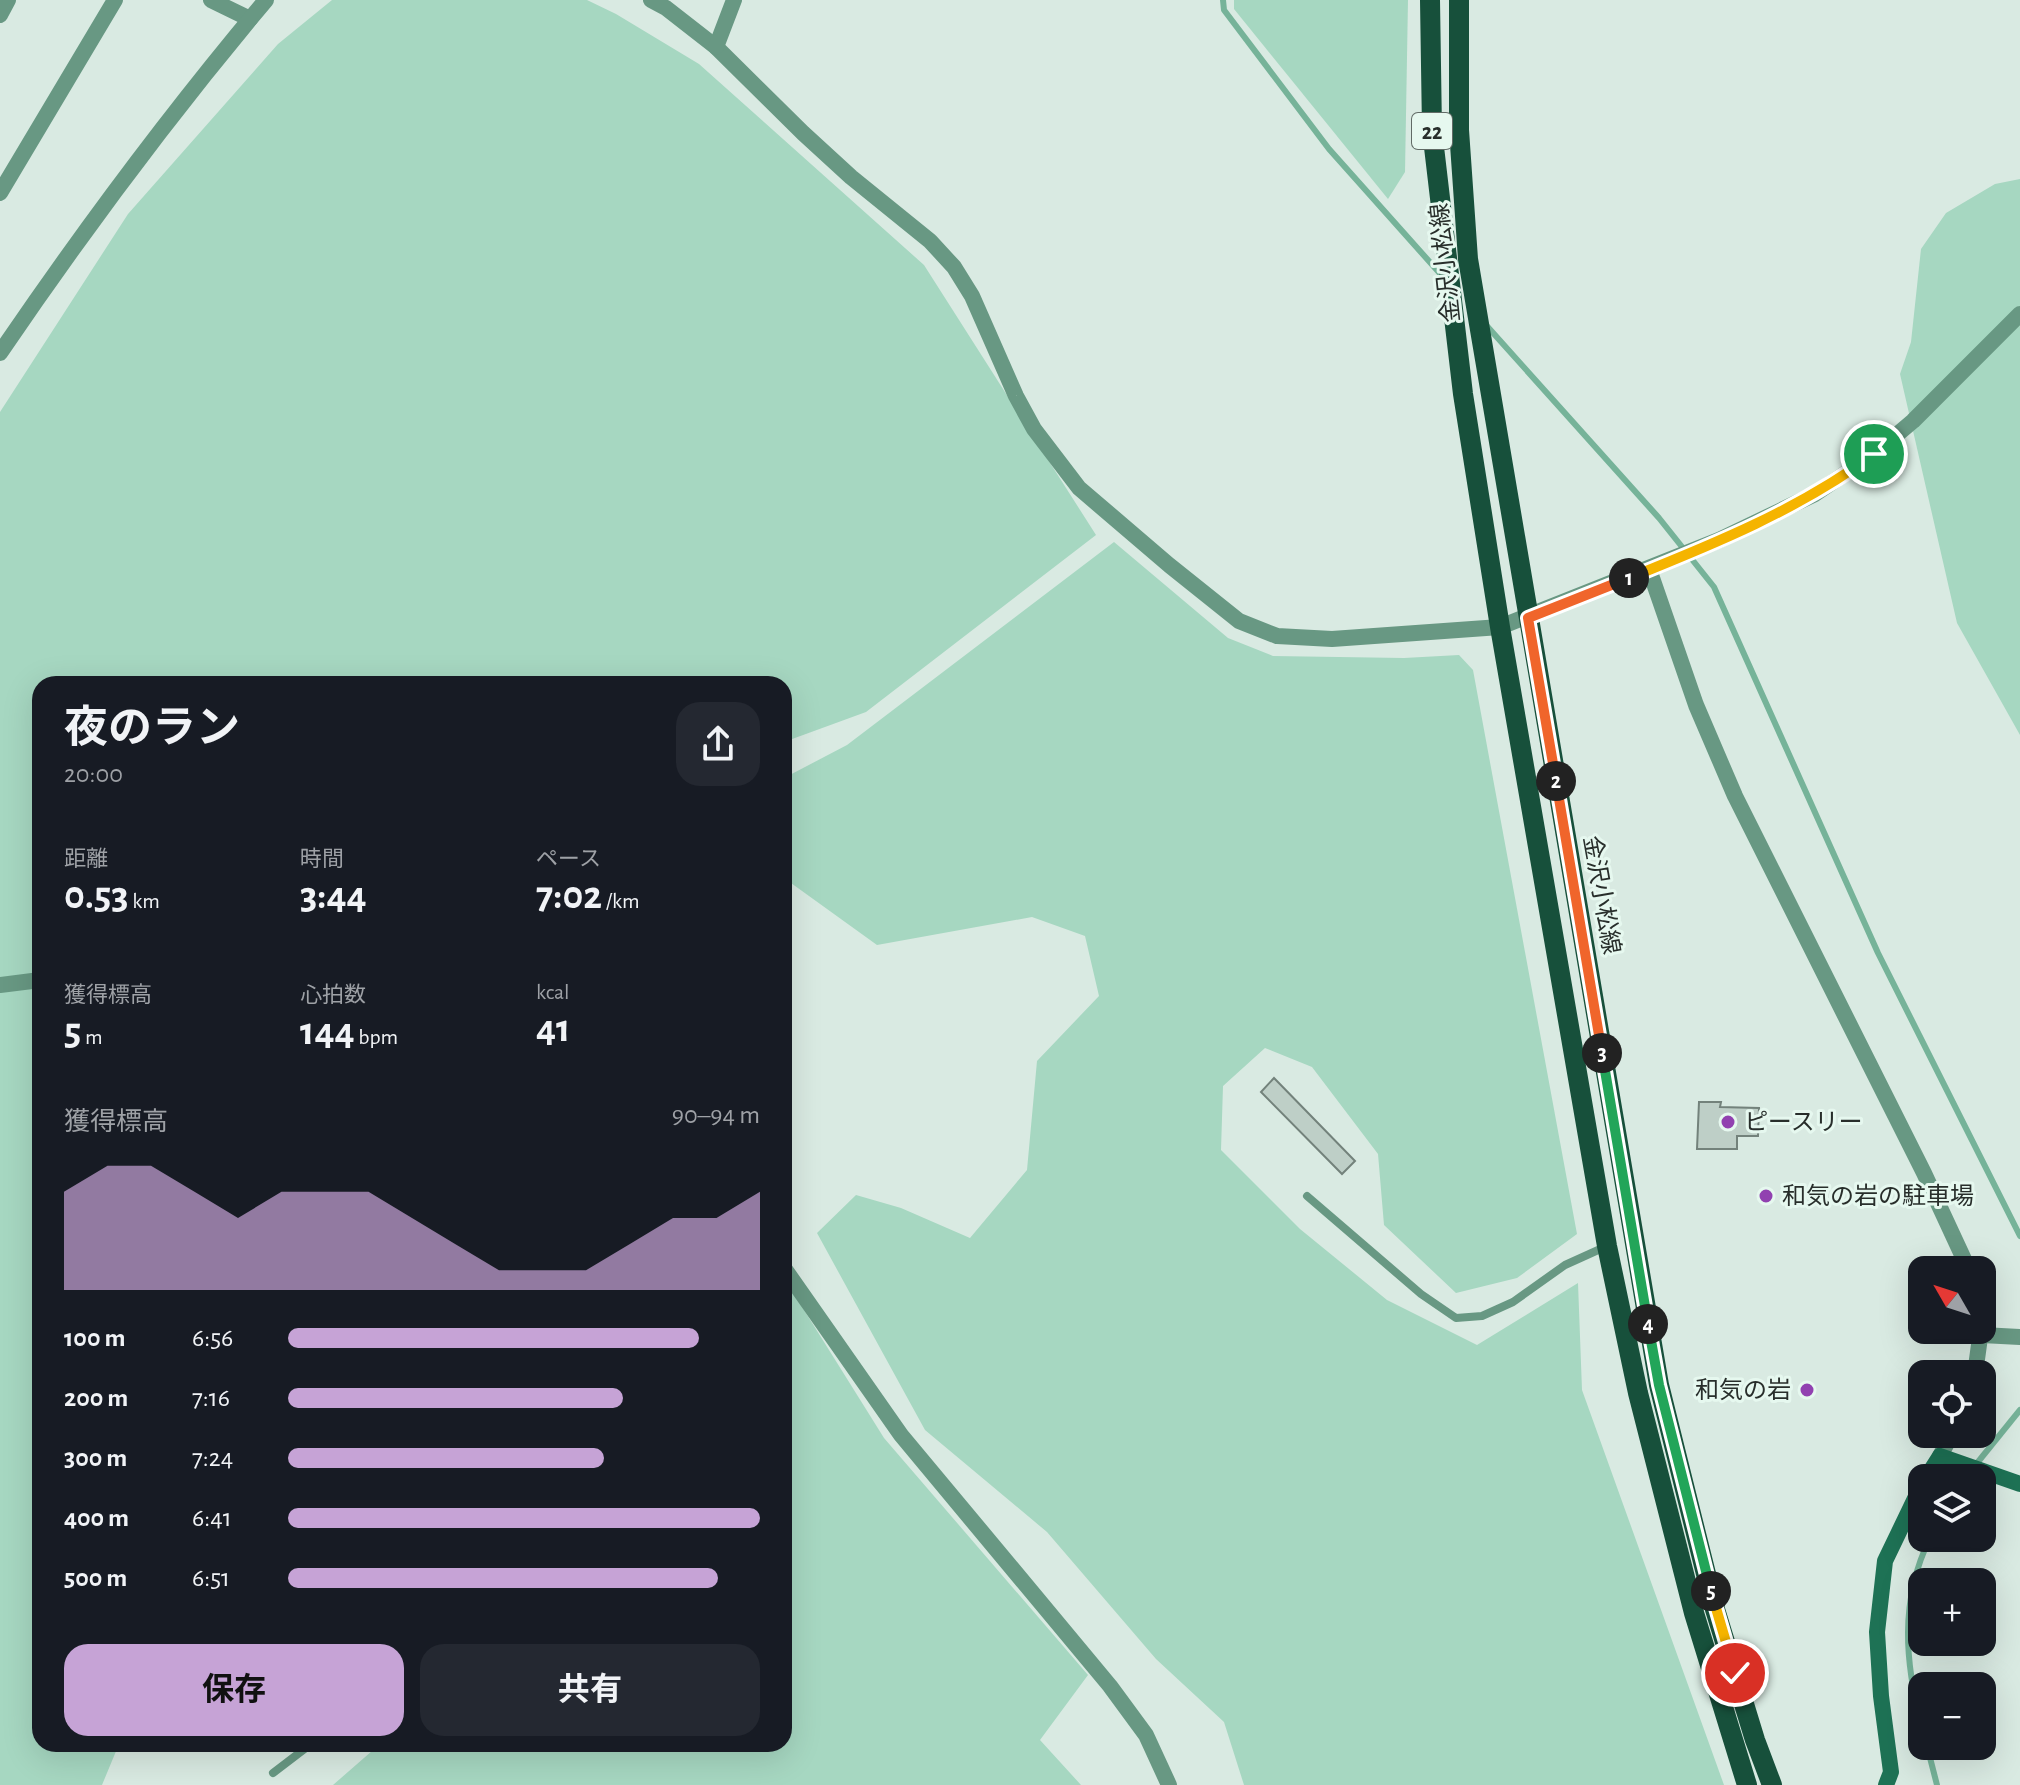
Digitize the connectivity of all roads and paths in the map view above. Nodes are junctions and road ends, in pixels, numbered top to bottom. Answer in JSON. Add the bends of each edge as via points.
{"nodes":[{"id":1,"x":8,"y":0,"type":"edge"},
{"id":2,"x":115,"y":0,"type":"edge"},
{"id":3,"x":211,"y":0,"type":"edge"},
{"id":4,"x":266,"y":0,"type":"edge"},
{"id":5,"x":651,"y":0,"type":"edge"},
{"id":6,"x":734,"y":0,"type":"edge"},
{"id":7,"x":1430,"y":0,"type":"edge"},
{"id":8,"x":1459,"y":0,"type":"edge"},
{"id":9,"x":0,"y":15,"type":"edge"},
{"id":10,"x":250,"y":19,"type":"junction"},
{"id":11,"x":716,"y":47,"type":"junction"},
{"id":12,"x":0,"y":193,"type":"edge"},
{"id":13,"x":2020,"y":314,"type":"edge"},
{"id":14,"x":0,"y":353,"type":"edge"},
{"id":15,"x":1653,"y":568,"type":"junction"},
{"id":16,"x":1528,"y":618,"type":"junction"},
{"id":17,"x":1500,"y":627,"type":"junction"},
{"id":18,"x":32,"y":981,"type":"edge"},
{"id":19,"x":0,"y":985,"type":"edge"},
{"id":20,"x":1307,"y":1196,"type":"dead end"},
{"id":21,"x":1607,"y":1246,"type":"junction"},
{"id":22,"x":1963,"y":1256,"type":"edge"},
{"id":23,"x":792,"y":1279,"type":"edge"},
{"id":24,"x":1996,"y":1334,"type":"edge"},
{"id":25,"x":2020,"y":1337,"type":"edge"},
{"id":26,"x":1949,"y":1448,"type":"edge"},
{"id":27,"x":1947,"y":1459,"type":"junction"},
{"id":28,"x":1941,"y":1464,"type":"edge"},
{"id":29,"x":2020,"y":1484,"type":"edge"},
{"id":30,"x":1908,"y":1513,"type":"edge"},
{"id":31,"x":301,"y":1752,"type":"edge"},
{"id":32,"x":273,"y":1773,"type":"dead end"},
{"id":33,"x":1169,"y":1785,"type":"edge"},
{"id":34,"x":1747,"y":1785,"type":"edge"},
{"id":35,"x":1772,"y":1785,"type":"edge"},
{"id":36,"x":1886,"y":1785,"type":"edge"}],
"edges":[{"from":1,"to":9,"type":"street"},
{"from":2,"to":12,"type":"street"},
{"from":3,"to":10,"type":"street"},
{"from":4,"to":10,"type":"street"},
{"from":5,"to":11,"type":"street"},
{"from":6,"to":11,"type":"street"},
{"from":7,"to":17,"type":"main road","name":"金沢小松線","number":"22","via":[[1432,130],[1446,262]]},
{"from":8,"to":16,"type":"main road","name":"金沢小松線","number":"22","via":[[1459,130],[1468,259]]},
{"from":10,"to":14,"type":"street","via":[[133,165]]},
{"from":11,"to":17,"type":"street","via":[[803,133],[954,267],[1034,429],[1079,488],[1239,621],[1277,636],[1332,639]]},
{"from":13,"to":15,"type":"street","via":[[1874,454],[1815,494]]},
{"from":15,"to":16,"type":"street"},
{"from":15,"to":22,"type":"street","via":[[1696,705],[1735,796]]},
{"from":16,"to":17,"type":"street"},
{"from":16,"to":35,"type":"main road","name":"金沢小松線","number":"22","via":[[1659,1385],[1714,1606]]},
{"from":17,"to":21,"type":"main road","name":"金沢小松線","number":"22"},
{"from":18,"to":19,"type":"street"},
{"from":20,"to":21,"type":"lane","via":[[1456,1318],[1482,1316],[1513,1302],[1565,1265]]},
{"from":21,"to":34,"type":"main road","name":"金沢小松線","number":"22","via":[[1694,1613]]},
{"from":23,"to":33,"type":"street","via":[[901,1435],[1137,1722]]},
{"from":24,"to":25,"type":"street"},
{"from":26,"to":27,"type":"street"},
{"from":27,"to":28,"type":"main road"},
{"from":27,"to":29,"type":"main road"},
{"from":30,"to":36,"type":"main road","via":[[1885,1561],[1877,1632],[1891,1772]]},
{"from":31,"to":32,"type":"lane"}]}
